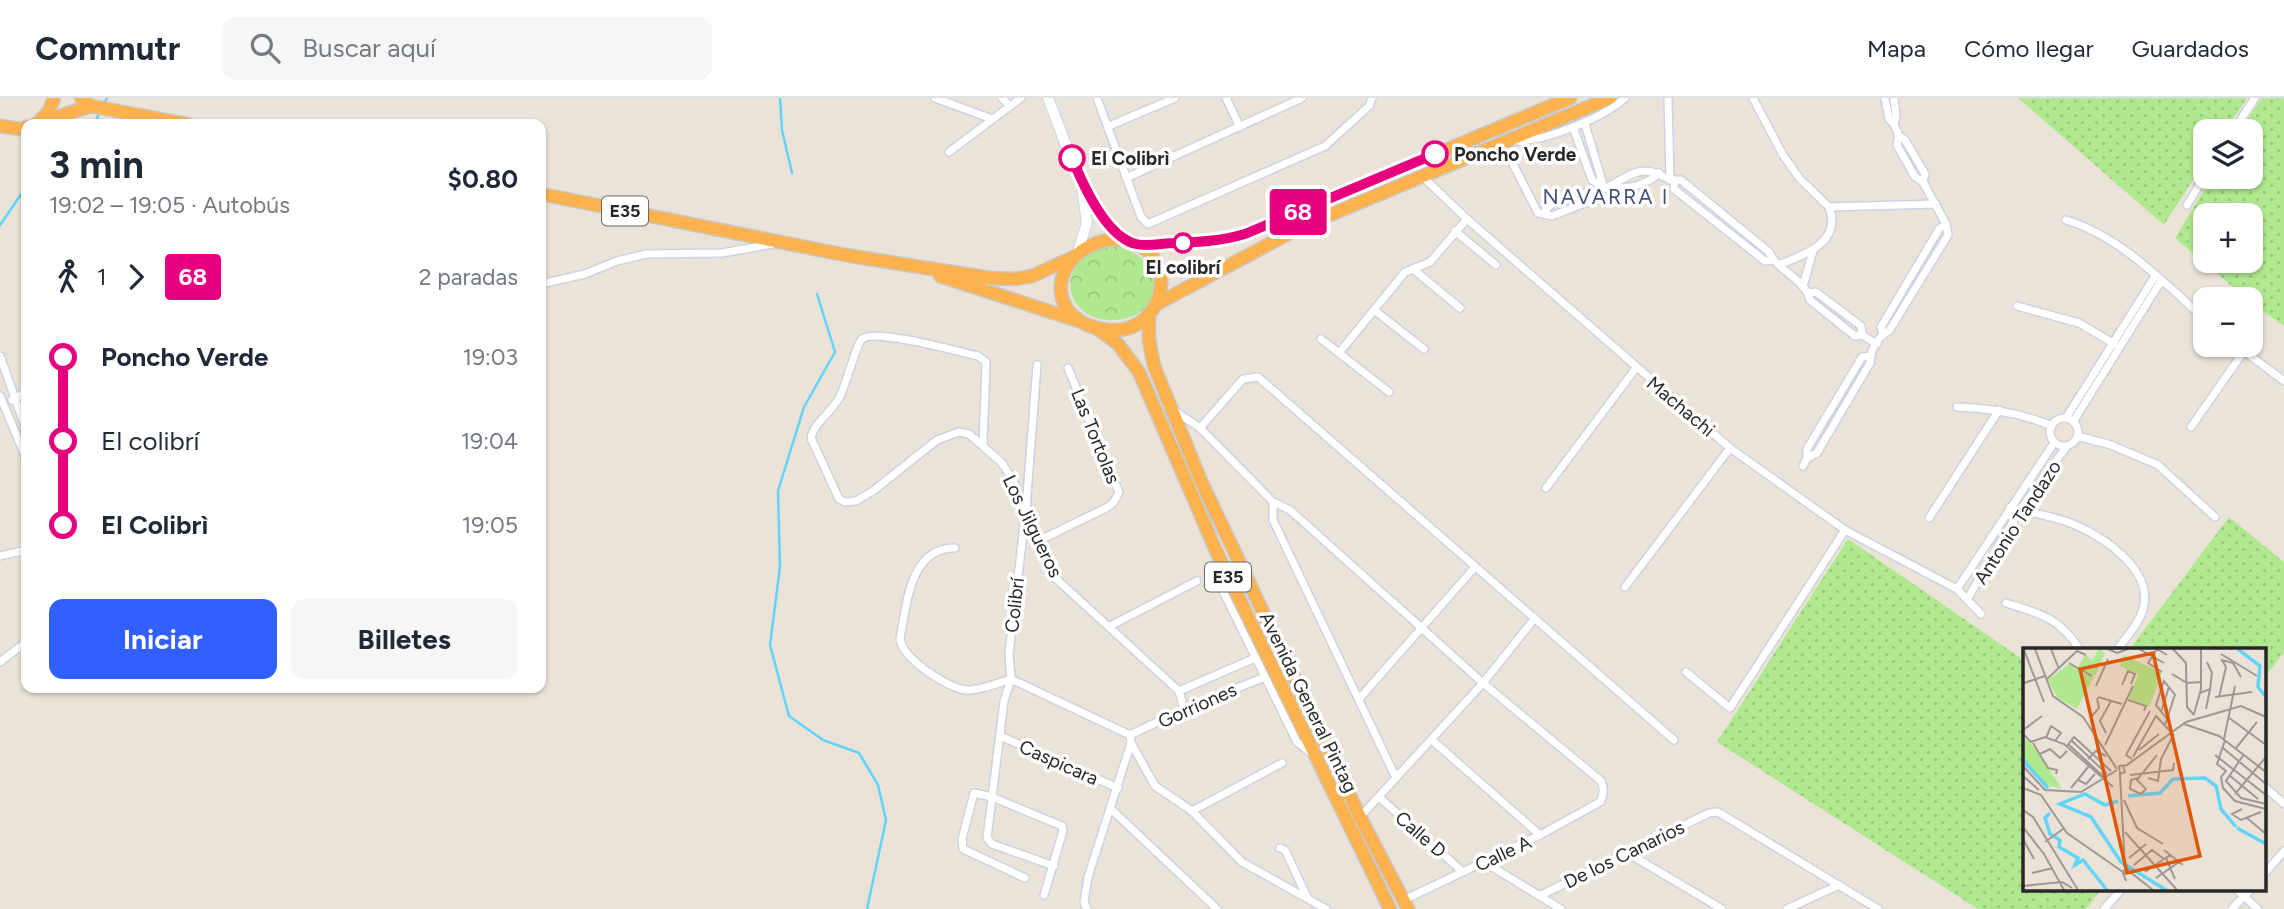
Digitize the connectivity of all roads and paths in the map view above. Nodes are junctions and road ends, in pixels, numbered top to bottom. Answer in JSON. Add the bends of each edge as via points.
{"nodes":[{"id":1,"x":54,"y":98,"type":"edge"},
{"id":2,"x":935,"y":98,"type":"edge"},
{"id":3,"x":1002,"y":98,"type":"edge"},
{"id":4,"x":1021,"y":98,"type":"edge"},
{"id":5,"x":1048,"y":98,"type":"edge"},
{"id":6,"x":1097,"y":98,"type":"edge"},
{"id":7,"x":1175,"y":98,"type":"edge"},
{"id":8,"x":1226,"y":98,"type":"edge"},
{"id":9,"x":1302,"y":98,"type":"edge"},
{"id":10,"x":1373,"y":98,"type":"edge"},
{"id":11,"x":1570,"y":98,"type":"edge"},
{"id":12,"x":1610,"y":98,"type":"edge"},
{"id":13,"x":1625,"y":98,"type":"edge"},
{"id":14,"x":1668,"y":98,"type":"edge"},
{"id":15,"x":1753,"y":98,"type":"edge"},
{"id":16,"x":1885,"y":98,"type":"edge"},
{"id":17,"x":1894,"y":98,"type":"edge"},
{"id":18,"x":2255,"y":98,"type":"edge"},
{"id":19,"x":87,"y":102,"type":"edge"},
{"id":20,"x":1010,"y":106,"type":"junction"},
{"id":21,"x":41,"y":119,"type":"edge"},
{"id":22,"x":47,"y":119,"type":"edge"},
{"id":23,"x":155,"y":119,"type":"edge"},
{"id":24,"x":992,"y":119,"type":"junction"},
{"id":25,"x":2241,"y":119,"type":"edge"},
{"id":26,"x":1584,"y":124,"type":"junction"},
{"id":27,"x":1894,"y":124,"type":"junction"},
{"id":28,"x":0,"y":126,"type":"edge"},
{"id":29,"x":1109,"y":126,"type":"junction"},
{"id":30,"x":1240,"y":127,"type":"junction"},
{"id":31,"x":1573,"y":127,"type":"junction"},
{"id":32,"x":21,"y":129,"type":"edge"},
{"id":33,"x":1509,"y":140,"type":"junction"},
{"id":34,"x":949,"y":152,"type":"dead end"},
{"id":35,"x":1511,"y":160,"type":"dead end"},
{"id":36,"x":1422,"y":176,"type":"junction"},
{"id":37,"x":1080,"y":178,"type":"junction"},
{"id":38,"x":1126,"y":178,"type":"junction"},
{"id":39,"x":1672,"y":181,"type":"junction"},
{"id":40,"x":1608,"y":187,"type":"junction"},
{"id":41,"x":2197,"y":189,"type":"edge"},
{"id":42,"x":546,"y":195,"type":"edge"},
{"id":43,"x":1936,"y":204,"type":"junction"},
{"id":44,"x":2188,"y":205,"type":"dead end"},
{"id":45,"x":1829,"y":207,"type":"junction"},
{"id":46,"x":1466,"y":219,"type":"junction"},
{"id":47,"x":2066,"y":220,"type":"dead end"},
{"id":48,"x":1455,"y":232,"type":"junction"},
{"id":49,"x":784,"y":242,"type":"junction"},
{"id":50,"x":1132,"y":242,"type":"junction"},
{"id":51,"x":1813,"y":251,"type":"junction"},
{"id":52,"x":1075,"y":255,"type":"junction"},
{"id":53,"x":1775,"y":262,"type":"junction"},
{"id":54,"x":1496,"y":265,"type":"dead end"},
{"id":55,"x":920,"y":269,"type":"junction"},
{"id":56,"x":1413,"y":269,"type":"junction"},
{"id":57,"x":2158,"y":278,"type":"junction"},
{"id":58,"x":546,"y":283,"type":"edge"},
{"id":59,"x":1803,"y":286,"type":"junction"},
{"id":60,"x":2017,"y":306,"type":"dead end"},
{"id":61,"x":1460,"y":308,"type":"dead end"},
{"id":62,"x":1152,"y":309,"type":"junction"},
{"id":63,"x":2193,"y":309,"type":"edge"},
{"id":64,"x":1374,"y":310,"type":"junction"},
{"id":65,"x":1079,"y":321,"type":"junction"},
{"id":66,"x":1098,"y":329,"type":"junction"},
{"id":67,"x":1321,"y":340,"type":"dead end"},
{"id":68,"x":1877,"y":344,"type":"junction"},
{"id":69,"x":2116,"y":345,"type":"junction"},
{"id":70,"x":1424,"y":349,"type":"dead end"},
{"id":71,"x":1339,"y":353,"type":"junction"},
{"id":72,"x":0,"y":356,"type":"edge"},
{"id":73,"x":2240,"y":357,"type":"edge"},
{"id":74,"x":2252,"y":357,"type":"edge"},
{"id":75,"x":1037,"y":365,"type":"dead end"},
{"id":76,"x":1068,"y":368,"type":"dead end"},
{"id":77,"x":1636,"y":368,"type":"junction"},
{"id":78,"x":2284,"y":381,"type":"edge"},
{"id":79,"x":1389,"y":393,"type":"dead end"},
{"id":80,"x":21,"y":395,"type":"edge"},
{"id":81,"x":0,"y":396,"type":"edge"},
{"id":82,"x":15,"y":398,"type":"junction"},
{"id":83,"x":1170,"y":405,"type":"junction"},
{"id":84,"x":2,"y":407,"type":"edge"},
{"id":85,"x":1957,"y":407,"type":"dead end"},
{"id":86,"x":1999,"y":410,"type":"junction"},
{"id":87,"x":21,"y":415,"type":"edge"},
{"id":88,"x":2070,"y":420,"type":"junction"},
{"id":89,"x":2052,"y":426,"type":"junction"},
{"id":90,"x":2191,"y":427,"type":"dead end"},
{"id":91,"x":1200,"y":428,"type":"junction"},
{"id":92,"x":2077,"y":436,"type":"junction"},
{"id":93,"x":2054,"y":443,"type":"junction"},
{"id":94,"x":983,"y":444,"type":"junction"},
{"id":95,"x":2067,"y":446,"type":"junction"},
{"id":96,"x":21,"y":447,"type":"edge"},
{"id":97,"x":1730,"y":448,"type":"junction"},
{"id":98,"x":1805,"y":462,"type":"dead end"},
{"id":99,"x":1546,"y":488,"type":"dead end"},
{"id":100,"x":1273,"y":502,"type":"junction"},
{"id":101,"x":2010,"y":507,"type":"junction"},
{"id":102,"x":1026,"y":508,"type":"junction"},
{"id":103,"x":2020,"y":510,"type":"junction"},
{"id":104,"x":2215,"y":516,"type":"dead end"},
{"id":105,"x":1928,"y":518,"type":"dead end"},
{"id":106,"x":1845,"y":530,"type":"junction"},
{"id":107,"x":1038,"y":541,"type":"junction"},
{"id":108,"x":955,"y":548,"type":"dead end"},
{"id":109,"x":21,"y":551,"type":"edge"},
{"id":110,"x":0,"y":556,"type":"edge"},
{"id":111,"x":1222,"y":565,"type":"junction"},
{"id":112,"x":1475,"y":567,"type":"junction"},
{"id":113,"x":1970,"y":568,"type":"junction"},
{"id":114,"x":1983,"y":574,"type":"junction"},
{"id":115,"x":1197,"y":581,"type":"dead end"},
{"id":116,"x":1625,"y":587,"type":"dead end"},
{"id":117,"x":1957,"y":589,"type":"junction"},
{"id":118,"x":1968,"y":598,"type":"junction"},
{"id":119,"x":2007,"y":603,"type":"dead end"},
{"id":120,"x":1981,"y":614,"type":"dead end"},
{"id":121,"x":1535,"y":618,"type":"junction"},
{"id":122,"x":1110,"y":626,"type":"junction"},
{"id":123,"x":1420,"y":627,"type":"junction"},
{"id":124,"x":21,"y":646,"type":"edge"},
{"id":125,"x":2079,"y":648,"type":"edge"},
{"id":126,"x":2119,"y":648,"type":"edge"},
{"id":127,"x":1255,"y":657,"type":"junction"},
{"id":128,"x":0,"y":663,"type":"edge"},
{"id":129,"x":1686,"y":672,"type":"dead end"},
{"id":130,"x":1265,"y":677,"type":"junction"},
{"id":131,"x":1011,"y":679,"type":"junction"},
{"id":132,"x":1483,"y":683,"type":"junction"},
{"id":133,"x":1179,"y":691,"type":"junction"},
{"id":134,"x":1359,"y":699,"type":"junction"},
{"id":135,"x":1184,"y":709,"type":"junction"},
{"id":136,"x":1000,"y":736,"type":"junction"},
{"id":137,"x":1131,"y":739,"type":"junction"},
{"id":138,"x":1432,"y":740,"type":"junction"},
{"id":139,"x":1674,"y":740,"type":"dead end"},
{"id":140,"x":1315,"y":756,"type":"junction"},
{"id":141,"x":1282,"y":763,"type":"dead end"},
{"id":142,"x":1396,"y":778,"type":"junction"},
{"id":143,"x":1118,"y":788,"type":"junction"},
{"id":144,"x":2266,"y":788,"type":"edge"},
{"id":145,"x":992,"y":797,"type":"junction"},
{"id":146,"x":1379,"y":797,"type":"junction"},
{"id":147,"x":2284,"y":804,"type":"edge"},
{"id":148,"x":1111,"y":808,"type":"junction"},
{"id":149,"x":1192,"y":811,"type":"junction"},
{"id":150,"x":1360,"y":817,"type":"junction"},
{"id":151,"x":1541,"y":835,"type":"junction"},
{"id":152,"x":1280,"y":848,"type":"dead end"},
{"id":153,"x":1626,"y":852,"type":"junction"},
{"id":154,"x":2284,"y":852,"type":"edge"},
{"id":155,"x":1486,"y":860,"type":"junction"},
{"id":156,"x":1054,"y":866,"type":"junction"},
{"id":157,"x":1462,"y":872,"type":"junction"},
{"id":158,"x":2266,"y":872,"type":"edge"},
{"id":159,"x":1025,"y":878,"type":"dead end"},
{"id":160,"x":1839,"y":885,"type":"junction"},
{"id":161,"x":2119,"y":892,"type":"edge"},
{"id":162,"x":2247,"y":893,"type":"edge"},
{"id":163,"x":1044,"y":895,"type":"dead end"},
{"id":164,"x":1539,"y":896,"type":"junction"},
{"id":165,"x":1308,"y":898,"type":"junction"},
{"id":166,"x":1406,"y":904,"type":"edge"},
{"id":167,"x":1087,"y":909,"type":"edge"},
{"id":168,"x":1217,"y":909,"type":"edge"},
{"id":169,"x":1326,"y":909,"type":"edge"},
{"id":170,"x":1390,"y":909,"type":"edge"},
{"id":171,"x":1561,"y":909,"type":"edge"},
{"id":172,"x":1722,"y":909,"type":"edge"},
{"id":173,"x":1787,"y":909,"type":"edge"},
{"id":174,"x":1878,"y":909,"type":"edge"},
{"id":175,"x":2104,"y":909,"type":"edge"},
{"id":176,"x":2232,"y":909,"type":"edge"},
{"id":177,"x":2258,"y":909,"type":"edge"}],
"edges":[{"from":1,"to":21,"type":"highway"},
{"from":2,"to":24,"type":"street"},
{"from":3,"to":20,"type":"street"},
{"from":4,"to":20,"type":"street"},
{"from":5,"to":37,"type":"main road"},
{"from":6,"to":29,"type":"street"},
{"from":7,"to":29,"type":"street"},
{"from":8,"to":30,"type":"street"},
{"from":9,"to":30,"type":"street"},
{"from":10,"to":38,"type":"street","via":[[1325,146],[1150,224],[1142,219]]},
{"from":11,"to":50,"type":"highway","via":[[1245,234],[1224,240]]},
{"from":12,"to":33,"type":"highway"},
{"from":13,"to":26,"type":"street"},
{"from":14,"to":39,"type":"street"},
{"from":15,"to":45,"type":"street","via":[[1800,179]]},
{"from":16,"to":27,"type":"street"},
{"from":17,"to":27,"type":"street"},
{"from":18,"to":25,"type":"street"},
{"from":19,"to":22,"type":"highway"},
{"from":19,"to":23,"type":"highway"},
{"from":20,"to":24,"type":"street"},
{"from":24,"to":34,"type":"street"},
{"from":26,"to":31,"type":"street"},
{"from":26,"to":40,"type":"street"},
{"from":27,"to":43,"type":"street","via":[[1899,136],[1896,145]]},
{"from":28,"to":32,"type":"highway"},
{"from":29,"to":38,"type":"street"},
{"from":30,"to":38,"type":"street"},
{"from":31,"to":33,"type":"street","via":[[1529,140]]},
{"from":31,"to":40,"type":"street","via":[[1592,180]]},
{"from":33,"to":36,"type":"highway"},
{"from":35,"to":40,"type":"street","via":[[1536,211],[1552,216],[1590,201],[1593,194]]},
{"from":36,"to":46,"type":"street","name":"Machachi"},
{"from":36,"to":62,"type":"highway","via":[[1277,238]]},
{"from":37,"to":50,"type":"main road","via":[[1101,214]]},
{"from":37,"to":52,"type":"main road","via":[[1087,223]]},
{"from":39,"to":40,"type":"street","via":[[1650,170],[1618,178]]},
{"from":39,"to":53,"type":"street","via":[[1681,180],[1769,252]]},
{"from":41,"to":44,"type":"street"},
{"from":42,"to":49,"type":"highway","number":"E35"},
{"from":43,"to":45,"type":"street"},
{"from":43,"to":68,"type":"street","via":[[1946,224],[1881,327],[1883,334]]},
{"from":45,"to":51,"type":"street","via":[[1828,233]]},
{"from":46,"to":48,"type":"street"},
{"from":46,"to":77,"type":"street","name":"Machachi"},
{"from":47,"to":57,"type":"street","via":[[2116,245]]},
{"from":48,"to":54,"type":"street"},
{"from":48,"to":56,"type":"street","via":[[1430,262]]},
{"from":49,"to":55,"type":"highway","number":"E35"},
{"from":49,"to":58,"type":"street","via":[[722,253],[646,254]]},
{"from":50,"to":52,"type":"highway","number":"E35","via":[[1100,241]]},
{"from":50,"to":62,"type":"highway","number":"E35","via":[[1150,255],[1162,276]]},
{"from":51,"to":53,"type":"street"},
{"from":51,"to":59,"type":"street"},
{"from":52,"to":55,"type":"highway","number":"E35","via":[[1016,279]]},
{"from":52,"to":65,"type":"highway","via":[[1062,276],[1061,298]]},
{"from":53,"to":59,"type":"street"},
{"from":55,"to":65,"type":"highway","number":"E35"},
{"from":56,"to":61,"type":"street"},
{"from":56,"to":64,"type":"street","via":[[1405,272]]},
{"from":57,"to":63,"type":"street"},
{"from":57,"to":69,"type":"street"},
{"from":59,"to":68,"type":"street","via":[[1861,326],[1862,335]]},
{"from":60,"to":69,"type":"street","via":[[2079,323]]},
{"from":62,"to":66,"type":"highway","number":"E35","via":[[1128,328]]},
{"from":62,"to":83,"type":"highway","name":"Avenida General Pintag","number":"E35","via":[[1150,349]]},
{"from":64,"to":70,"type":"street"},
{"from":64,"to":71,"type":"street"},
{"from":65,"to":66,"type":"highway","number":"E35"},
{"from":66,"to":111,"type":"highway","name":"Avenida General Pintag","number":"E35","via":[[1118,344],[1139,372]]},
{"from":67,"to":71,"type":"street"},
{"from":68,"to":98,"type":"street","via":[[1870,356],[1862,357],[1807,449]]},
{"from":69,"to":88,"type":"street"},
{"from":71,"to":79,"type":"street"},
{"from":72,"to":82,"type":"street"},
{"from":73,"to":90,"type":"street"},
{"from":74,"to":78,"type":"street"},
{"from":75,"to":102,"type":"street","name":"Colibrí"},
{"from":76,"to":107,"type":"street","name":"Las Tortolas","via":[[1119,492],[1108,507]]},
{"from":77,"to":97,"type":"street","name":"Machachi"},
{"from":77,"to":99,"type":"street"},
{"from":80,"to":82,"type":"street"},
{"from":81,"to":84,"type":"street"},
{"from":82,"to":84,"type":"street"},
{"from":82,"to":87,"type":"street"},
{"from":83,"to":91,"type":"street"},
{"from":83,"to":150,"type":"highway","name":"Avenida General Pintag","number":"E35","via":[[1201,481]]},
{"from":84,"to":96,"type":"street"},
{"from":85,"to":86,"type":"street"},
{"from":86,"to":89,"type":"street"},
{"from":86,"to":105,"type":"street"},
{"from":88,"to":89,"type":"street","via":[[2058,420]]},
{"from":88,"to":92,"type":"street"},
{"from":89,"to":93,"type":"street","name":"Antonio Tandazo"},
{"from":91,"to":100,"type":"street"},
{"from":91,"to":112,"type":"street","via":[[1243,379],[1258,377]]},
{"from":92,"to":95,"type":"street","name":"Antonio Tandazo"},
{"from":92,"to":104,"type":"street","via":[[2158,465]]},
{"from":93,"to":95,"type":"street","name":"Antonio Tandazo"},
{"from":93,"to":101,"type":"street","name":"Antonio Tandazo"},
{"from":94,"to":94,"type":"street","via":[[984,360],[884,335],[859,342],[834,409],[811,434],[839,499],[851,502],[873,491],[937,440],[959,432]]},
{"from":94,"to":102,"type":"street","name":"Los Jilgueros","via":[[1001,462]]},
{"from":95,"to":103,"type":"street","name":"Antonio Tandazo"},
{"from":97,"to":106,"type":"street","name":"Machachi"},
{"from":97,"to":116,"type":"street"},
{"from":100,"to":123,"type":"street","via":[[1290,510]]},
{"from":100,"to":134,"type":"street","via":[[1273,520]]},
{"from":101,"to":103,"type":"street"},
{"from":101,"to":113,"type":"street","name":"Antonio Tandazo"},
{"from":102,"to":107,"type":"street","name":"Los Jilgueros"},
{"from":102,"to":131,"type":"street","name":"Colibrí","via":[[1009,654]]},
{"from":103,"to":114,"type":"street","name":"Antonio Tandazo"},
{"from":103,"to":126,"type":"street","via":[[2072,523],[2106,541],[2132,565],[2145,586],[2144,607]]},
{"from":106,"to":117,"type":"street","name":"Machachi"},
{"from":106,"to":129,"type":"street","via":[[1730,708]]},
{"from":107,"to":122,"type":"street","name":"Los Jilgueros","via":[[1054,576]]},
{"from":108,"to":131,"type":"street","via":[[943,548],[922,560],[900,643],[908,656],[963,690]]},
{"from":109,"to":110,"type":"street"},
{"from":111,"to":127,"type":"street","via":[[1221,587]]},
{"from":111,"to":140,"type":"highway","name":"Avenida General Pintag","number":"E35"},
{"from":112,"to":121,"type":"street"},
{"from":112,"to":123,"type":"street"},
{"from":113,"to":114,"type":"street"},
{"from":113,"to":117,"type":"street","name":"Antonio Tandazo"},
{"from":114,"to":118,"type":"street","name":"Antonio Tandazo"},
{"from":115,"to":122,"type":"street"},
{"from":117,"to":118,"type":"street","name":"Machachi"},
{"from":118,"to":120,"type":"street","name":"Machachi"},
{"from":119,"to":125,"type":"street","via":[[2047,615]]},
{"from":121,"to":132,"type":"street"},
{"from":121,"to":139,"type":"street"},
{"from":122,"to":133,"type":"street","name":"Los Jilgueros"},
{"from":123,"to":132,"type":"street"},
{"from":123,"to":134,"type":"street"},
{"from":124,"to":128,"type":"street"},
{"from":127,"to":130,"type":"street"},
{"from":127,"to":133,"type":"street"},
{"from":130,"to":135,"type":"street","name":"Gorriones"},
{"from":130,"to":140,"type":"street","via":[[1297,742]]},
{"from":131,"to":136,"type":"street"},
{"from":131,"to":137,"type":"street"},
{"from":132,"to":138,"type":"street"},
{"from":132,"to":151,"type":"street","name":"Calle A","via":[[1601,781],[1600,802]]},
{"from":133,"to":135,"type":"street"},
{"from":134,"to":142,"type":"street"},
{"from":135,"to":137,"type":"street","name":"Gorriones"},
{"from":136,"to":143,"type":"street","name":"Caspicara"},
{"from":136,"to":145,"type":"street"},
{"from":137,"to":143,"type":"street"},
{"from":137,"to":149,"type":"street","via":[[1155,786]]},
{"from":138,"to":142,"type":"street"},
{"from":138,"to":151,"type":"street"},
{"from":140,"to":170,"type":"highway","name":"Avenida General Pintag","number":"E35"},
{"from":141,"to":149,"type":"street"},
{"from":142,"to":146,"type":"street"},
{"from":143,"to":148,"type":"street"},
{"from":144,"to":147,"type":"street"},
{"from":145,"to":156,"type":"street","via":[[990,843]]},
{"from":145,"to":156,"type":"street","via":[[1062,826]]},
{"from":145,"to":159,"type":"street","via":[[974,793],[961,839],[963,849]]},
{"from":146,"to":150,"type":"street"},
{"from":146,"to":157,"type":"street","name":"Calle D"},
{"from":148,"to":167,"type":"street","via":[[1088,877]]},
{"from":148,"to":168,"type":"street"},
{"from":149,"to":165,"type":"street","via":[[1242,862]]},
{"from":150,"to":166,"type":"highway","name":"Avenida General Pintag","number":"E35"},
{"from":151,"to":155,"type":"street","name":"Calle A"},
{"from":152,"to":165,"type":"street"},
{"from":153,"to":160,"type":"street","name":"De los Canarios","via":[[1709,813],[1721,813]]},
{"from":153,"to":164,"type":"street","name":"De los Canarios"},
{"from":153,"to":172,"type":"street"},
{"from":154,"to":158,"type":"street"},
{"from":155,"to":157,"type":"street","name":"Calle A"},
{"from":155,"to":164,"type":"street"},
{"from":156,"to":163,"type":"street"},
{"from":157,"to":166,"type":"street","name":"Calle A"},
{"from":160,"to":173,"type":"street"},
{"from":160,"to":174,"type":"street"},
{"from":161,"to":175,"type":"street"},
{"from":162,"to":176,"type":"street"},
{"from":162,"to":177,"type":"street"},
{"from":164,"to":171,"type":"street"},
{"from":165,"to":169,"type":"street"}]}
